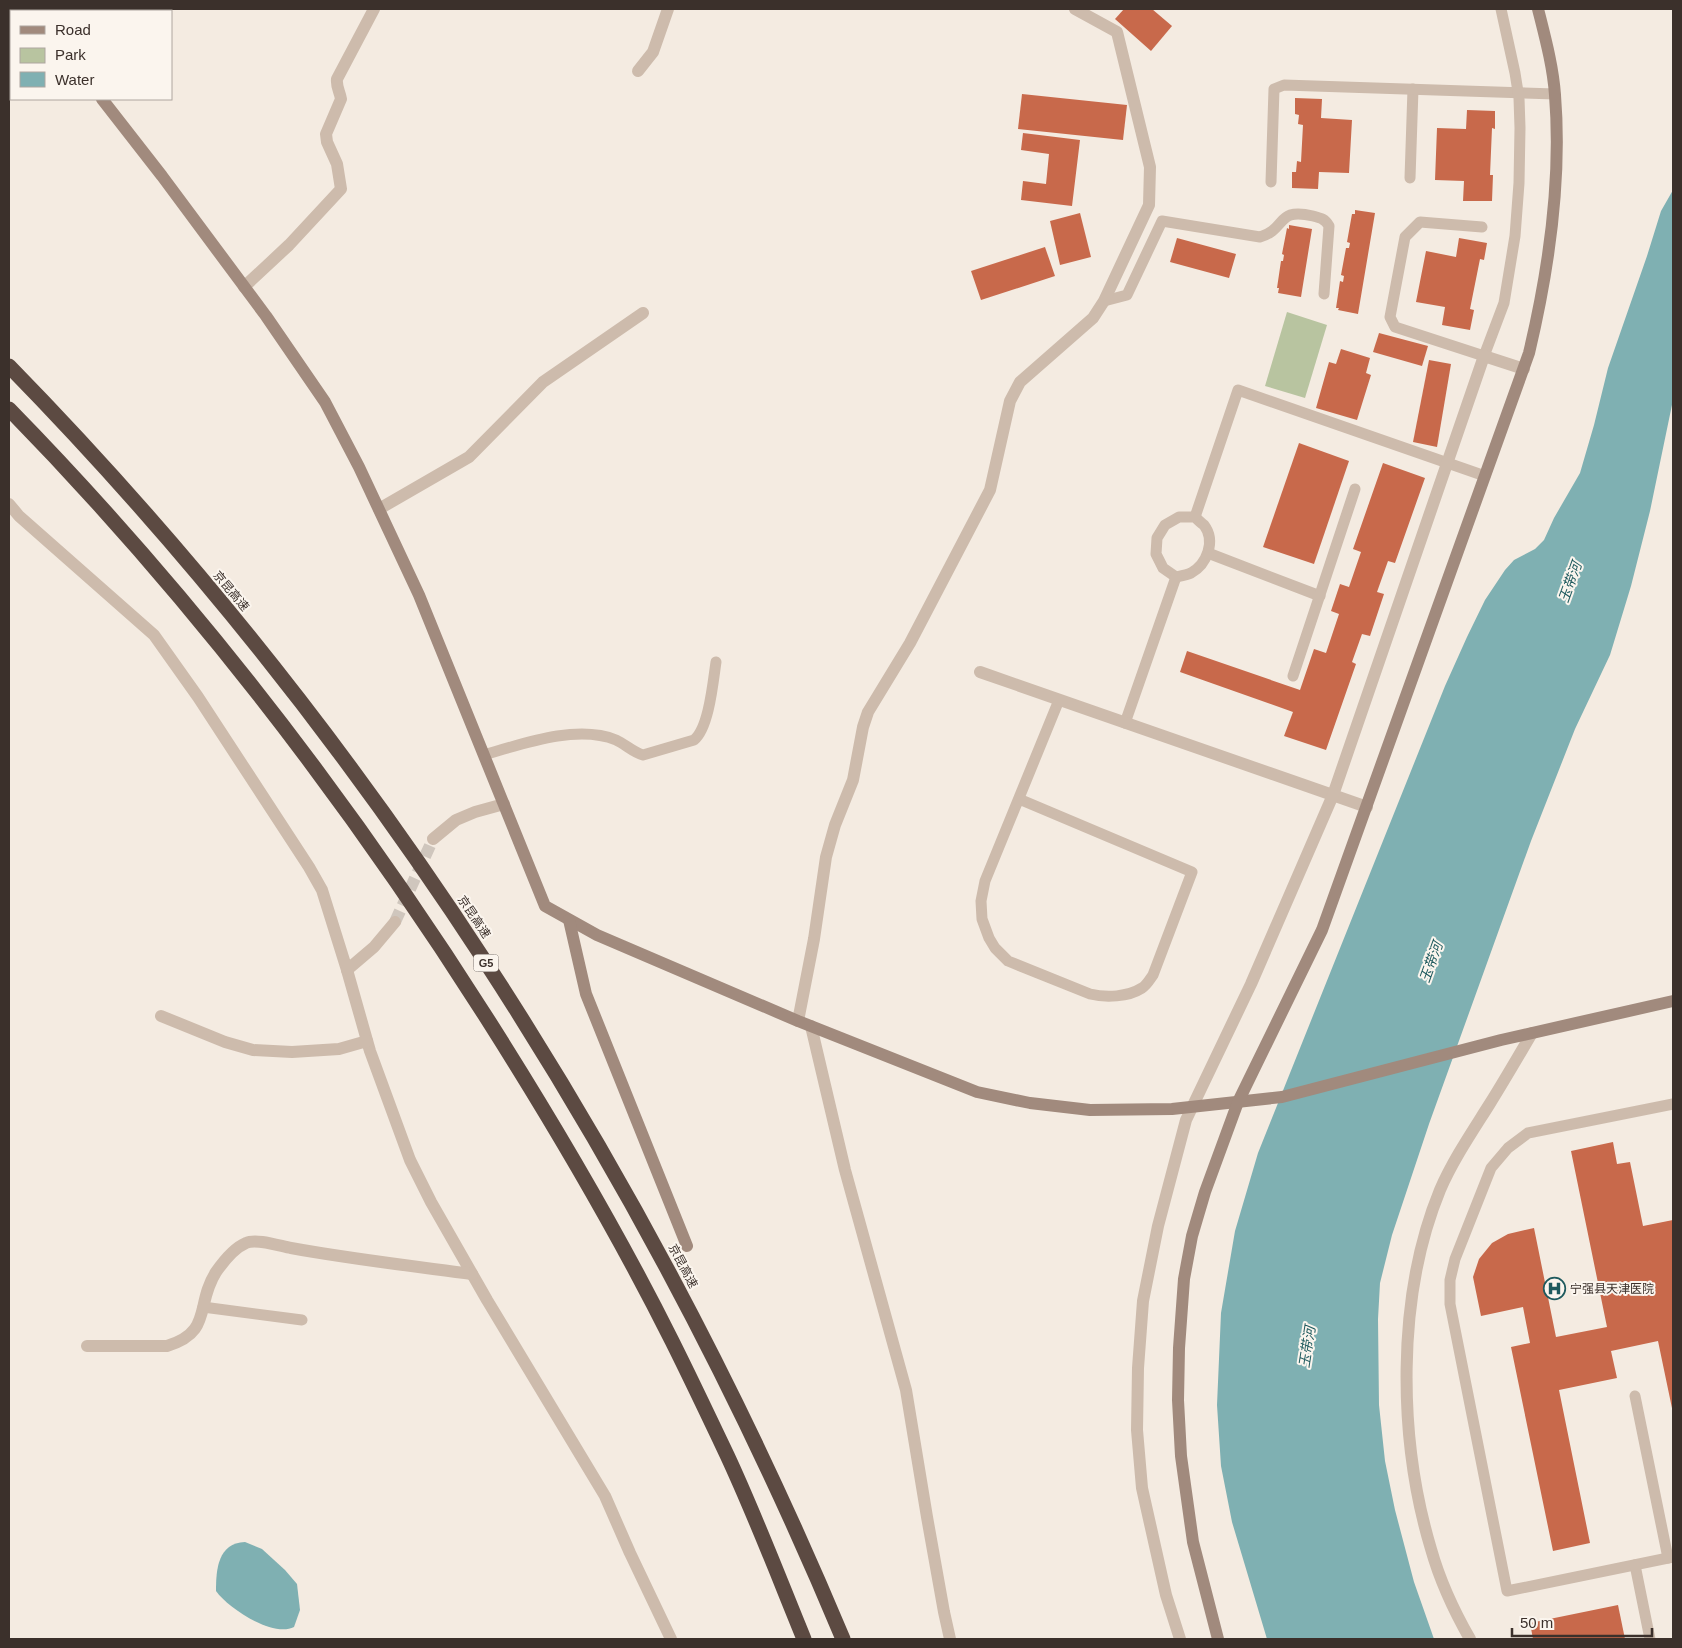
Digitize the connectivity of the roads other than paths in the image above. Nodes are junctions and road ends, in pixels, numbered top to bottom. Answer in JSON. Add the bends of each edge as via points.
{"nodes":[{"id":1,"x":374,"y":9,"type":"edge"},
{"id":2,"x":668,"y":9,"type":"edge"},
{"id":3,"x":1075,"y":9,"type":"edge"},
{"id":4,"x":1501,"y":9,"type":"edge"},
{"id":5,"x":1538,"y":9,"type":"edge"},
{"id":6,"x":638,"y":71,"type":"dead end"},
{"id":7,"x":1413,"y":89,"type":"junction"},
{"id":8,"x":1518,"y":93,"type":"junction"},
{"id":9,"x":1555,"y":94,"type":"junction"},
{"id":10,"x":103,"y":100,"type":"edge"},
{"id":11,"x":1410,"y":178,"type":"dead end"},
{"id":12,"x":1271,"y":182,"type":"dead end"},
{"id":13,"x":1482,"y":227,"type":"dead end"},
{"id":14,"x":244,"y":287,"type":"junction"},
{"id":15,"x":1324,"y":294,"type":"dead end"},
{"id":16,"x":1104,"y":301,"type":"junction"},
{"id":17,"x":643,"y":313,"type":"dead end"},
{"id":18,"x":1484,"y":356,"type":"junction"},
{"id":19,"x":9,"y":366,"type":"edge"},
{"id":20,"x":1524,"y":369,"type":"junction"},
{"id":21,"x":9,"y":409,"type":"edge"},
{"id":22,"x":1448,"y":463,"type":"junction"},
{"id":23,"x":1486,"y":476,"type":"junction"},
{"id":24,"x":1355,"y":490,"type":"dead end"},
{"id":25,"x":9,"y":504,"type":"edge"},
{"id":26,"x":379,"y":509,"type":"junction"},
{"id":27,"x":1195,"y":517,"type":"junction"},
{"id":28,"x":1208,"y":553,"type":"junction"},
{"id":29,"x":1176,"y":577,"type":"junction"},
{"id":30,"x":1320,"y":596,"type":"junction"},
{"id":31,"x":716,"y":662,"type":"dead end"},
{"id":32,"x":980,"y":672,"type":"dead end"},
{"id":33,"x":1293,"y":676,"type":"dead end"},
{"id":34,"x":1059,"y":700,"type":"junction"},
{"id":35,"x":1125,"y":723,"type":"junction"},
{"id":36,"x":484,"y":755,"type":"junction"},
{"id":37,"x":1333,"y":795,"type":"junction"},
{"id":38,"x":1019,"y":799,"type":"junction"},
{"id":39,"x":504,"y":804,"type":"junction"},
{"id":40,"x":1367,"y":807,"type":"junction"},
{"id":41,"x":433,"y":839,"type":"tunnel mouth"},
{"id":42,"x":569,"y":920,"type":"junction"},
{"id":43,"x":395,"y":922,"type":"tunnel mouth"},
{"id":44,"x":347,"y":970,"type":"junction"},
{"id":45,"x":1673,"y":1001,"type":"edge"},
{"id":46,"x":162,"y":1016,"type":"dead end"},
{"id":47,"x":798,"y":1020,"type":"junction"},
{"id":48,"x":811,"y":1026,"type":"junction"},
{"id":49,"x":1532,"y":1033,"type":"junction"},
{"id":50,"x":367,"y":1041,"type":"junction"},
{"id":51,"x":1238,"y":1102,"type":"junction"},
{"id":52,"x":1673,"y":1104,"type":"edge"},
{"id":53,"x":1192,"y":1107,"type":"junction"},
{"id":54,"x":687,"y":1246,"type":"dead end"},
{"id":55,"x":472,"y":1274,"type":"junction"},
{"id":56,"x":203,"y":1307,"type":"junction"},
{"id":57,"x":302,"y":1320,"type":"dead end"},
{"id":58,"x":86,"y":1346,"type":"dead end"},
{"id":59,"x":1635,"y":1396,"type":"dead end"},
{"id":60,"x":1670,"y":1557,"type":"edge"},
{"id":61,"x":1634,"y":1565,"type":"junction"},
{"id":62,"x":671,"y":1639,"type":"edge"},
{"id":63,"x":804,"y":1639,"type":"edge"},
{"id":64,"x":842,"y":1639,"type":"edge"},
{"id":65,"x":950,"y":1639,"type":"edge"},
{"id":66,"x":1180,"y":1639,"type":"edge"},
{"id":67,"x":1218,"y":1639,"type":"edge"},
{"id":68,"x":1470,"y":1639,"type":"edge"},
{"id":69,"x":1650,"y":1639,"type":"edge"}],
"edges":[{"from":1,"to":14,"type":"street","via":[[337,79],[341,100],[326,134],[337,164],[341,189]]},
{"from":2,"to":6,"type":"street","via":[[653,52]]},
{"from":3,"to":16,"type":"street","via":[[1117,32],[1150,167],[1149,205]]},
{"from":4,"to":8,"type":"lane"},
{"from":5,"to":9,"type":"street"},
{"from":7,"to":8,"type":"lane"},
{"from":7,"to":11,"type":"lane"},
{"from":7,"to":12,"type":"lane","via":[[1284,85],[1274,89]]},
{"from":8,"to":9,"type":"lane"},
{"from":8,"to":18,"type":"lane","via":[[1520,183],[1515,236],[1504,303]]},
{"from":9,"to":20,"type":"street","via":[[1557,127],[1552,240],[1540,311]]},
{"from":10,"to":14,"type":"street"},
{"from":13,"to":18,"type":"lane","via":[[1420,222],[1405,237],[1390,317],[1395,327]]},
{"from":14,"to":26,"type":"street","via":[[325,402]]},
{"from":15,"to":16,"type":"lane","via":[[1329,226],[1321,218],[1299,212],[1288,216],[1260,237],[1162,221],[1127,295]]},
{"from":16,"to":47,"type":"street","via":[[1090,323],[1024,378],[1014,391],[990,490],[910,642],[868,712],[853,780],[826,857]]},
{"from":17,"to":26,"type":"street","via":[[543,382],[469,457]]},
{"from":18,"to":20,"type":"street"},
{"from":18,"to":22,"type":"street"},
{"from":19,"to":64,"type":"highway","name":"京昆高速","number":"G5","via":[[189,563],[274,667],[416,858],[471,939],[590,1129],[652,1240],[756,1446]]},
{"from":20,"to":23,"type":"street"},
{"from":21,"to":63,"type":"highway","number":"G5","via":[[111,518],[251,686],[398,882],[447,955],[565,1144],[665,1327],[728,1456]]},
{"from":22,"to":23,"type":"lane"},
{"from":22,"to":27,"type":"lane","via":[[1238,390]]},
{"from":22,"to":37,"type":"street"},
{"from":23,"to":40,"type":"street"},
{"from":24,"to":30,"type":"lane"},
{"from":25,"to":44,"type":"street","via":[[60,554],[141,623],[164,649],[309,866],[322,890]]},
{"from":26,"to":36,"type":"street","via":[[419,595]]},
{"from":27,"to":28,"type":"lane","via":[[1205,526]]},
{"from":27,"to":29,"type":"lane","via":[[1179,517],[1165,525],[1157,538],[1156,554],[1163,568]]},
{"from":28,"to":29,"type":"lane","via":[[1201,566],[1190,574]]},
{"from":28,"to":30,"type":"lane"},
{"from":29,"to":35,"type":"lane"},
{"from":30,"to":33,"type":"lane"},
{"from":31,"to":36,"type":"lane","via":[[704,726],[694,740],[643,755],[617,740],[599,735],[550,736]]},
{"from":32,"to":34,"type":"street"},
{"from":34,"to":35,"type":"street"},
{"from":34,"to":38,"type":"lane"},
{"from":35,"to":37,"type":"street"},
{"from":36,"to":39,"type":"street"},
{"from":37,"to":40,"type":"street"},
{"from":37,"to":53,"type":"street","via":[[1251,984]]},
{"from":38,"to":38,"type":"lane","via":[[981,900],[982,919],[989,938],[1008,961],[1090,994],[1114,997],[1141,988],[1153,975],[1192,872]]},
{"from":39,"to":41,"type":"street","via":[[456,820]]},
{"from":39,"to":42,"type":"street","via":[[545,906]]},
{"from":40,"to":51,"type":"street","via":[[1322,930]]},
{"from":42,"to":47,"type":"street","via":[[597,935]]},
{"from":42,"to":54,"type":"street","via":[[586,994]]},
{"from":43,"to":44,"type":"street","via":[[374,947]]},
{"from":44,"to":50,"type":"street"},
{"from":45,"to":49,"type":"street"},
{"from":46,"to":50,"type":"street","via":[[253,1050],[339,1049]]},
{"from":47,"to":48,"type":"street"},
{"from":48,"to":53,"type":"street","via":[[977,1092],[1030,1103],[1090,1110]]},
{"from":48,"to":65,"type":"street","via":[[845,1170],[906,1390]]},
{"from":49,"to":51,"type":"street","via":[[1282,1097]]},
{"from":49,"to":68,"type":"street","via":[[1441,1187],[1418,1264],[1410,1318],[1407,1352],[1409,1420],[1424,1524],[1442,1582]]},
{"from":50,"to":55,"type":"street","via":[[410,1160]]},
{"from":51,"to":53,"type":"street"},
{"from":51,"to":67,"type":"street","via":[[1204,1192],[1192,1236],[1184,1279],[1179,1348],[1178,1400],[1184,1485],[1193,1542]]},
{"from":52,"to":61,"type":"lane","via":[[1528,1133],[1508,1148],[1491,1168],[1454,1259],[1450,1280],[1450,1304],[1508,1591]]},
{"from":53,"to":66,"type":"street","via":[[1158,1226],[1143,1301],[1138,1368],[1137,1430],[1142,1488],[1166,1595]]},
{"from":55,"to":56,"type":"street","via":[[246,1242],[220,1266],[209,1283]]},
{"from":55,"to":62,"type":"street","via":[[605,1496]]},
{"from":56,"to":57,"type":"lane"},
{"from":56,"to":58,"type":"street","via":[[196,1328],[178,1343],[167,1346]]},
{"from":59,"to":60,"type":"lane"},
{"from":60,"to":61,"type":"lane"},
{"from":61,"to":69,"type":"lane"}]}
